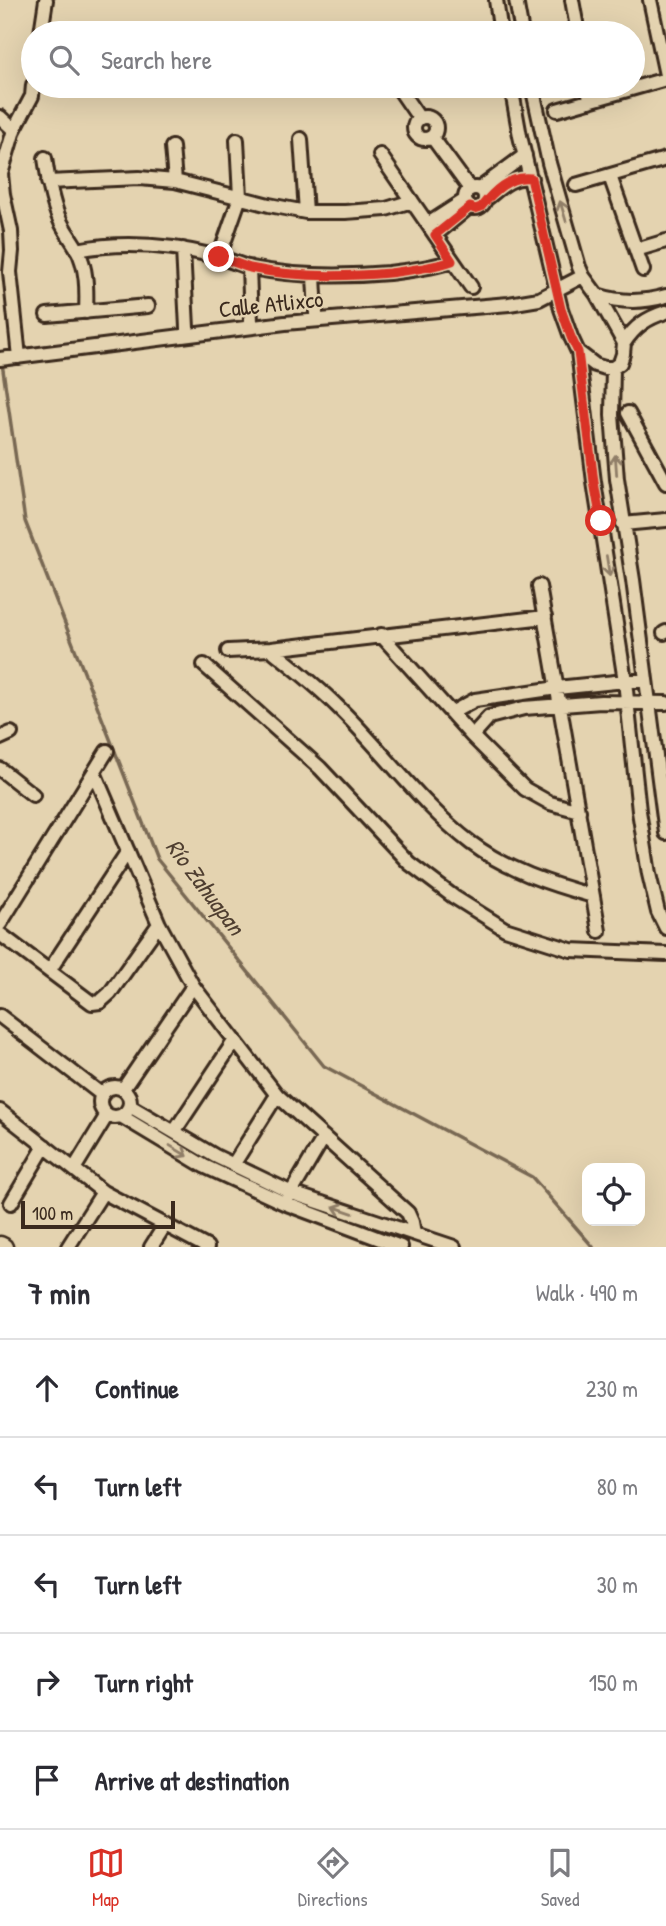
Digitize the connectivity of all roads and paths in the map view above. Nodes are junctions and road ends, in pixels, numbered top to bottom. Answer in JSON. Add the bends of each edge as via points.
{"nodes":[{"id":1,"x":46,"y":0,"type":"edge"},
{"id":2,"x":496,"y":0,"type":"edge"},
{"id":3,"x":516,"y":0,"type":"edge"},
{"id":4,"x":572,"y":0,"type":"edge"},
{"id":5,"x":650,"y":0,"type":"edge"},
{"id":6,"x":43,"y":21,"type":"edge"},
{"id":7,"x":499,"y":21,"type":"edge"},
{"id":8,"x":520,"y":21,"type":"edge"},
{"id":9,"x":576,"y":21,"type":"edge"},
{"id":10,"x":663,"y":50,"type":"edge"},
{"id":11,"x":666,"y":77,"type":"edge"},
{"id":12,"x":645,"y":84,"type":"edge"},
{"id":13,"x":31,"y":98,"type":"edge"},
{"id":14,"x":405,"y":98,"type":"edge"},
{"id":15,"x":512,"y":98,"type":"edge"},
{"id":16,"x":535,"y":98,"type":"edge"},
{"id":17,"x":590,"y":98,"type":"edge"},
{"id":18,"x":600,"y":98,"type":"edge"},
{"id":19,"x":590,"y":101,"type":"junction"},
{"id":20,"x":558,"y":110,"type":"dead end"},
{"id":21,"x":0,"y":117,"type":"edge"},
{"id":22,"x":14,"y":130,"type":"junction"},
{"id":23,"x":301,"y":139,"type":"dead end"},
{"id":24,"x":237,"y":140,"type":"dead end"},
{"id":25,"x":172,"y":148,"type":"dead end"},
{"id":26,"x":380,"y":155,"type":"dead end"},
{"id":27,"x":525,"y":155,"type":"junction"},
{"id":28,"x":45,"y":158,"type":"dead end"},
{"id":29,"x":666,"y":159,"type":"edge"},
{"id":30,"x":610,"y":176,"type":"junction"},
{"id":31,"x":531,"y":178,"type":"junction"},
{"id":32,"x":175,"y":181,"type":"junction"},
{"id":33,"x":48,"y":182,"type":"junction"},
{"id":34,"x":576,"y":185,"type":"dead end"},
{"id":35,"x":240,"y":197,"type":"junction"},
{"id":36,"x":474,"y":197,"type":"junction"},
{"id":37,"x":412,"y":201,"type":"junction"},
{"id":38,"x":306,"y":212,"type":"junction"},
{"id":39,"x":431,"y":229,"type":"junction"},
{"id":40,"x":666,"y":242,"type":"edge"},
{"id":41,"x":183,"y":249,"type":"junction"},
{"id":42,"x":78,"y":250,"type":"junction"},
{"id":43,"x":636,"y":250,"type":"junction"},
{"id":44,"x":219,"y":257,"type":"junction"},
{"id":45,"x":452,"y":261,"type":"junction"},
{"id":46,"x":249,"y":267,"type":"junction"},
{"id":47,"x":643,"y":270,"type":"dead end"},
{"id":48,"x":314,"y":276,"type":"junction"},
{"id":49,"x":583,"y":276,"type":"junction"},
{"id":50,"x":471,"y":287,"type":"dead end"},
{"id":51,"x":557,"y":288,"type":"junction"},
{"id":52,"x":597,"y":295,"type":"junction"},
{"id":53,"x":666,"y":296,"type":"edge"},
{"id":54,"x":650,"y":300,"type":"junction"},
{"id":55,"x":148,"y":306,"type":"dead end"},
{"id":56,"x":86,"y":312,"type":"junction"},
{"id":57,"x":316,"y":314,"type":"dead end"},
{"id":58,"x":660,"y":314,"type":"edge"},
{"id":59,"x":47,"y":315,"type":"dead end"},
{"id":60,"x":251,"y":322,"type":"dead end"},
{"id":61,"x":187,"y":328,"type":"dead end"},
{"id":62,"x":624,"y":343,"type":"junction"},
{"id":63,"x":578,"y":352,"type":"junction"},
{"id":64,"x":8,"y":358,"type":"edge"},
{"id":65,"x":614,"y":368,"type":"junction"},
{"id":66,"x":628,"y":413,"type":"dead end"},
{"id":67,"x":666,"y":483,"type":"edge"},
{"id":68,"x":666,"y":520,"type":"edge"},
{"id":69,"x":623,"y":524,"type":"junction"},
{"id":70,"x":539,"y":586,"type":"dead end"},
{"id":71,"x":545,"y":617,"type":"junction"},
{"id":72,"x":381,"y":635,"type":"junction"},
{"id":73,"x":271,"y":649,"type":"junction"},
{"id":74,"x":228,"y":651,"type":"dead end"},
{"id":75,"x":204,"y":664,"type":"dead end"},
{"id":76,"x":625,"y":681,"type":"junction"},
{"id":77,"x":646,"y":681,"type":"junction"},
{"id":78,"x":599,"y":683,"type":"junction"},
{"id":79,"x":556,"y":688,"type":"junction"},
{"id":80,"x":517,"y":694,"type":"junction"},
{"id":81,"x":475,"y":700,"type":"junction"},
{"id":82,"x":601,"y":702,"type":"junction"},
{"id":83,"x":628,"y":703,"type":"junction"},
{"id":84,"x":649,"y":703,"type":"junction"},
{"id":85,"x":666,"y":703,"type":"edge"},
{"id":86,"x":560,"y":706,"type":"junction"},
{"id":87,"x":524,"y":708,"type":"junction"},
{"id":88,"x":451,"y":713,"type":"junction"},
{"id":89,"x":489,"y":717,"type":"junction"},
{"id":90,"x":652,"y":731,"type":"junction"},
{"id":91,"x":472,"y":736,"type":"junction"},
{"id":92,"x":666,"y":743,"type":"edge"},
{"id":93,"x":107,"y":751,"type":"dead end"},
{"id":94,"x":0,"y":769,"type":"edge"},
{"id":95,"x":94,"y":772,"type":"junction"},
{"id":96,"x":663,"y":791,"type":"edge"},
{"id":97,"x":33,"y":795,"type":"dead end"},
{"id":98,"x":579,"y":811,"type":"junction"},
{"id":99,"x":666,"y":833,"type":"edge"},
{"id":100,"x":128,"y":851,"type":"junction"},
{"id":101,"x":593,"y":895,"type":"junction"},
{"id":102,"x":0,"y":924,"type":"edge"},
{"id":103,"x":159,"y":924,"type":"junction"},
{"id":104,"x":666,"y":928,"type":"edge"},
{"id":105,"x":599,"y":930,"type":"dead end"},
{"id":106,"x":0,"y":934,"type":"edge"},
{"id":107,"x":666,"y":954,"type":"edge"},
{"id":108,"x":49,"y":971,"type":"junction"},
{"id":109,"x":193,"y":986,"type":"junction"},
{"id":110,"x":0,"y":1016,"type":"edge"},
{"id":111,"x":235,"y":1040,"type":"junction"},
{"id":112,"x":123,"y":1089,"type":"junction"},
{"id":113,"x":102,"y":1094,"type":"junction"},
{"id":114,"x":277,"y":1095,"type":"junction"},
{"id":115,"x":130,"y":1106,"type":"junction"},
{"id":116,"x":0,"y":1111,"type":"edge"},
{"id":117,"x":107,"y":1115,"type":"junction"},
{"id":118,"x":121,"y":1116,"type":"junction"},
{"id":119,"x":174,"y":1132,"type":"junction"},
{"id":120,"x":324,"y":1137,"type":"junction"},
{"id":121,"x":45,"y":1146,"type":"junction"},
{"id":122,"x":215,"y":1156,"type":"junction"},
{"id":123,"x":233,"y":1165,"type":"junction"},
{"id":124,"x":204,"y":1166,"type":"junction"},
{"id":125,"x":74,"y":1169,"type":"junction"},
{"id":126,"x":103,"y":1192,"type":"junction"},
{"id":127,"x":288,"y":1198,"type":"junction"},
{"id":128,"x":11,"y":1203,"type":"dead end"},
{"id":129,"x":369,"y":1219,"type":"junction"},
{"id":130,"x":165,"y":1225,"type":"junction"},
{"id":131,"x":414,"y":1233,"type":"junction"},
{"id":132,"x":363,"y":1234,"type":"junction"},
{"id":133,"x":391,"y":1246,"type":"edge"},
{"id":134,"x":68,"y":1247,"type":"edge"},
{"id":135,"x":151,"y":1247,"type":"edge"},
{"id":136,"x":207,"y":1247,"type":"edge"},
{"id":137,"x":454,"y":1247,"type":"edge"}],
"edges":[{"from":1,"to":6,"type":"street"},
{"from":2,"to":7,"type":"street"},
{"from":3,"to":8,"type":"street"},
{"from":4,"to":9,"type":"street"},
{"from":5,"to":10,"type":"street"},
{"from":10,"to":11,"type":"street"},
{"from":11,"to":12,"type":"street"},
{"from":13,"to":22,"type":"street"},
{"from":14,"to":36,"type":"street","via":[[419,118],[435,121],[432,137]]},
{"from":15,"to":27,"type":"street"},
{"from":49,"to":16,"type":"street","one_way":true},
{"from":17,"to":19,"type":"street"},
{"from":18,"to":19,"type":"street"},
{"from":19,"to":20,"type":"street"},
{"from":21,"to":22,"type":"street"},
{"from":22,"to":64,"type":"street","via":[[1,174],[11,231]]},
{"from":23,"to":38,"type":"street"},
{"from":24,"to":35,"type":"street"},
{"from":25,"to":32,"type":"street"},
{"from":26,"to":37,"type":"street"},
{"from":27,"to":31,"type":"street"},
{"from":27,"to":36,"type":"street"},
{"from":28,"to":33,"type":"street"},
{"from":29,"to":30,"type":"street"},
{"from":30,"to":34,"type":"street"},
{"from":30,"to":43,"type":"street"},
{"from":31,"to":36,"type":"street","via":[[517,178]]},
{"from":31,"to":51,"type":"street"},
{"from":32,"to":33,"type":"street"},
{"from":32,"to":35,"type":"street"},
{"from":33,"to":42,"type":"street","via":[[59,219]]},
{"from":35,"to":38,"type":"street"},
{"from":35,"to":44,"type":"street"},
{"from":36,"to":39,"type":"street"},
{"from":37,"to":38,"type":"street","via":[[386,209]]},
{"from":37,"to":39,"type":"street"},
{"from":39,"to":45,"type":"street"},
{"from":40,"to":43,"type":"street"},
{"from":41,"to":42,"type":"street","via":[[142,245]]},
{"from":41,"to":44,"type":"street"},
{"from":41,"to":61,"type":"street"},
{"from":42,"to":56,"type":"street","via":[[87,284]]},
{"from":43,"to":47,"type":"street"},
{"from":44,"to":46,"type":"street"},
{"from":45,"to":48,"type":"street","via":[[397,272]]},
{"from":45,"to":50,"type":"street"},
{"from":46,"to":48,"type":"street"},
{"from":46,"to":60,"type":"street"},
{"from":48,"to":57,"type":"street"},
{"from":49,"to":51,"type":"street","name":"Calle Atlixco"},
{"from":49,"to":52,"type":"street"},
{"from":51,"to":63,"type":"street"},
{"from":51,"to":64,"type":"street","name":"Calle Atlixco","via":[[539,299],[509,304],[285,323]]},
{"from":52,"to":54,"type":"street","via":[[623,302]]},
{"from":52,"to":62,"type":"street"},
{"from":53,"to":54,"type":"street"},
{"from":54,"to":58,"type":"street"},
{"from":55,"to":56,"type":"street"},
{"from":56,"to":59,"type":"street"},
{"from":58,"to":62,"type":"street","via":[[642,322]]},
{"from":62,"to":65,"type":"street","via":[[620,363]]},
{"from":63,"to":65,"type":"street","via":[[595,365]]},
{"from":63,"to":76,"type":"street","one_way":true},
{"from":69,"to":65,"type":"street","one_way":true,"via":[[612,415]]},
{"from":66,"to":67,"type":"street"},
{"from":68,"to":69,"type":"street"},
{"from":69,"to":77,"type":"street"},
{"from":70,"to":71,"type":"street"},
{"from":71,"to":72,"type":"street"},
{"from":71,"to":79,"type":"street"},
{"from":72,"to":73,"type":"street"},
{"from":72,"to":88,"type":"street"},
{"from":73,"to":74,"type":"street"},
{"from":73,"to":101,"type":"street","via":[[336,705],[471,843],[548,883]]},
{"from":75,"to":107,"type":"street","via":[[320,768],[409,863],[454,897],[505,929],[571,950]]},
{"from":76,"to":77,"type":"street"},
{"from":76,"to":78,"type":"street"},
{"from":76,"to":83,"type":"street"},
{"from":77,"to":84,"type":"street"},
{"from":78,"to":79,"type":"street"},
{"from":78,"to":82,"type":"street"},
{"from":79,"to":80,"type":"street"},
{"from":79,"to":86,"type":"street"},
{"from":80,"to":81,"type":"street"},
{"from":80,"to":87,"type":"street"},
{"from":81,"to":88,"type":"street"},
{"from":81,"to":89,"type":"street"},
{"from":82,"to":83,"type":"street"},
{"from":82,"to":86,"type":"street"},
{"from":83,"to":84,"type":"street"},
{"from":83,"to":104,"type":"street","via":[[649,874]]},
{"from":84,"to":85,"type":"street"},
{"from":84,"to":90,"type":"street"},
{"from":86,"to":87,"type":"street"},
{"from":86,"to":98,"type":"street"},
{"from":87,"to":89,"type":"street"},
{"from":88,"to":91,"type":"street"},
{"from":89,"to":91,"type":"street"},
{"from":90,"to":92,"type":"street"},
{"from":90,"to":96,"type":"street"},
{"from":91,"to":98,"type":"street","via":[[525,789],[550,803]]},
{"from":93,"to":95,"type":"street"},
{"from":94,"to":97,"type":"street"},
{"from":95,"to":100,"type":"street"},
{"from":95,"to":102,"type":"street"},
{"from":96,"to":99,"type":"street"},
{"from":98,"to":101,"type":"street"},
{"from":100,"to":103,"type":"street"},
{"from":100,"to":108,"type":"street"},
{"from":101,"to":105,"type":"street"},
{"from":103,"to":108,"type":"street","via":[[100,1002],[92,1003]]},
{"from":103,"to":109,"type":"street"},
{"from":106,"to":108,"type":"street"},
{"from":109,"to":111,"type":"street"},
{"from":109,"to":112,"type":"street"},
{"from":110,"to":113,"type":"street"},
{"from":111,"to":114,"type":"street"},
{"from":111,"to":119,"type":"street"},
{"from":112,"to":113,"type":"street","via":[[114,1087]]},
{"from":112,"to":115,"type":"street"},
{"from":113,"to":117,"type":"street","via":[[100,1108]]},
{"from":114,"to":120,"type":"street"},
{"from":114,"to":123,"type":"street"},
{"from":115,"to":118,"type":"street"},
{"from":115,"to":119,"type":"street"},
{"from":116,"to":121,"type":"street"},
{"from":117,"to":118,"type":"street"},
{"from":117,"to":125,"type":"street"},
{"from":118,"to":124,"type":"street","one_way":true},
{"from":119,"to":122,"type":"street"},
{"from":120,"to":127,"type":"street"},
{"from":120,"to":131,"type":"street","via":[[408,1213]]},
{"from":121,"to":125,"type":"street"},
{"from":121,"to":128,"type":"street"},
{"from":122,"to":123,"type":"street"},
{"from":122,"to":124,"type":"street"},
{"from":123,"to":127,"type":"street"},
{"from":124,"to":127,"type":"street"},
{"from":125,"to":126,"type":"street"},
{"from":126,"to":130,"type":"street"},
{"from":126,"to":134,"type":"street"},
{"from":129,"to":127,"type":"street","one_way":true},
{"from":127,"to":132,"type":"street"},
{"from":129,"to":131,"type":"street"},
{"from":129,"to":132,"type":"street"},
{"from":130,"to":135,"type":"street"},
{"from":130,"to":136,"type":"street"},
{"from":131,"to":137,"type":"street"},
{"from":132,"to":133,"type":"street"}]}
